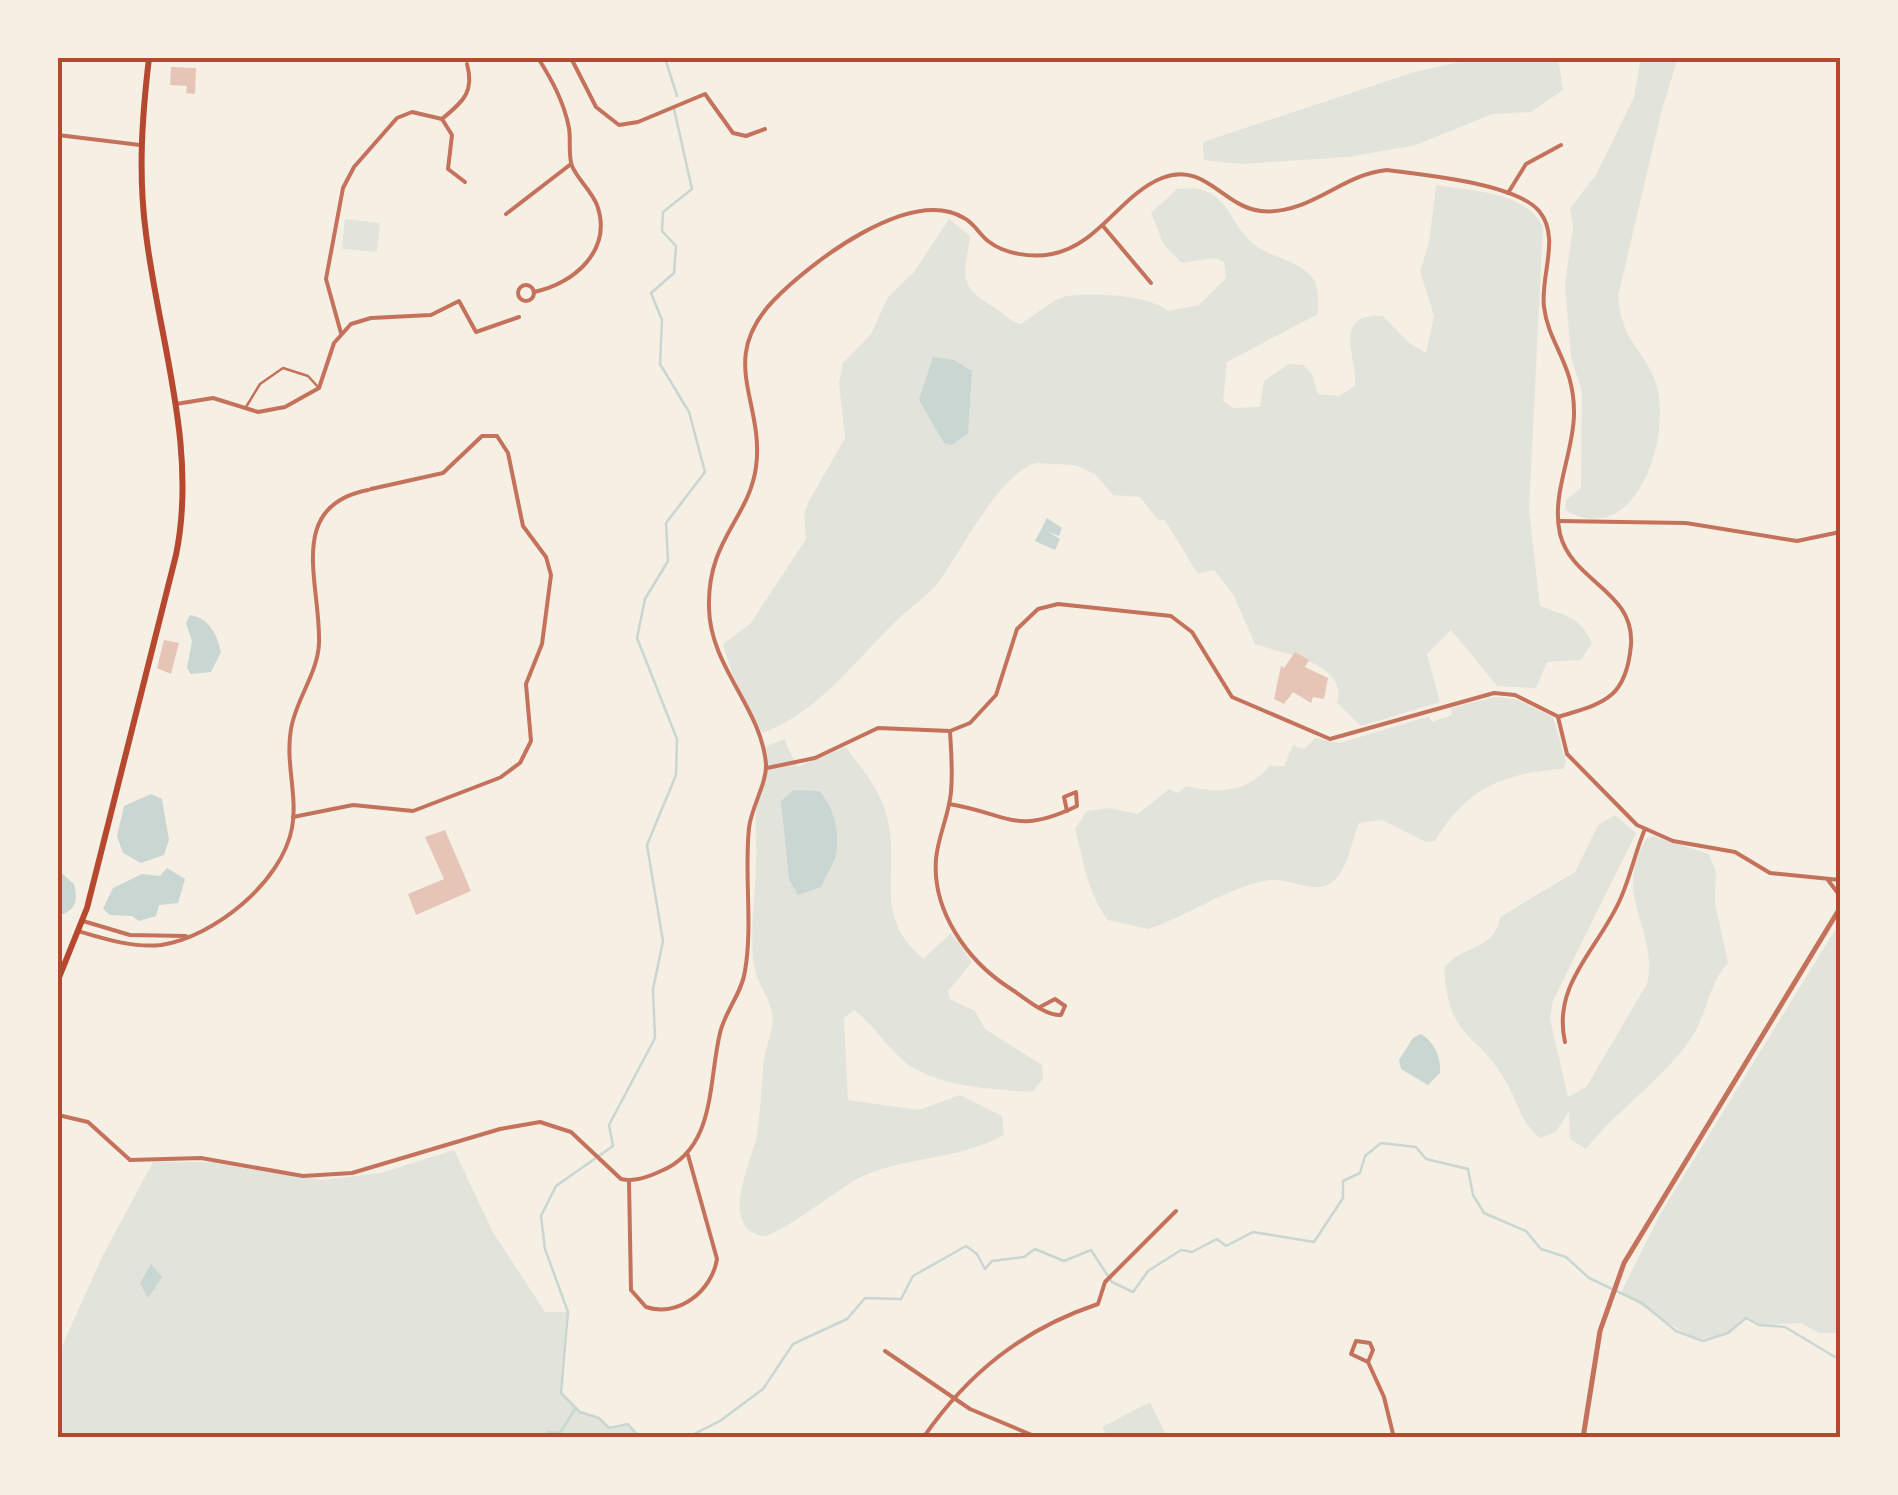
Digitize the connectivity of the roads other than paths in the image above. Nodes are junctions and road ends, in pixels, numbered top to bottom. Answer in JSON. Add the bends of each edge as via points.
{"nodes":[{"id":1,"x":149,"y":58,"type":"edge"},
{"id":2,"x":538,"y":58,"type":"edge"},
{"id":3,"x":571,"y":58,"type":"edge"},
{"id":4,"x":467,"y":64,"type":"dead end"},
{"id":5,"x":442,"y":119,"type":"junction"},
{"id":6,"x":765,"y":129,"type":"dead end"},
{"id":7,"x":58,"y":135,"type":"edge"},
{"id":8,"x":1561,"y":145,"type":"dead end"},
{"id":9,"x":140,"y":146,"type":"junction"},
{"id":10,"x":571,"y":164,"type":"junction"},
{"id":11,"x":465,"y":182,"type":"dead end"},
{"id":12,"x":1508,"y":192,"type":"junction"},
{"id":13,"x":506,"y":214,"type":"dead end"},
{"id":14,"x":1103,"y":226,"type":"junction"},
{"id":15,"x":1152,"y":283,"type":"dead end"},
{"id":16,"x":534,"y":292,"type":"dead end"},
{"id":17,"x":520,"y":317,"type":"dead end"},
{"id":18,"x":341,"y":333,"type":"junction"},
{"id":19,"x":319,"y":388,"type":"junction"},
{"id":20,"x":175,"y":404,"type":"junction"},
{"id":21,"x":245,"y":409,"type":"junction"},
{"id":22,"x":1559,"y":520,"type":"junction"},
{"id":23,"x":1840,"y":532,"type":"edge"},
{"id":24,"x":1558,"y":717,"type":"junction"},
{"id":25,"x":950,"y":730,"type":"junction"},
{"id":26,"x":767,"y":768,"type":"junction"},
{"id":27,"x":949,"y":804,"type":"junction"},
{"id":28,"x":1067,"y":811,"type":"dead end"},
{"id":29,"x":294,"y":817,"type":"junction"},
{"id":30,"x":1645,"y":828,"type":"junction"},
{"id":31,"x":1828,"y":880,"type":"junction"},
{"id":32,"x":1840,"y":880,"type":"edge"},
{"id":33,"x":1840,"y":896,"type":"edge"},
{"id":34,"x":1840,"y":908,"type":"edge"},
{"id":35,"x":82,"y":920,"type":"junction"},
{"id":36,"x":78,"y":931,"type":"junction"},
{"id":37,"x":186,"y":936,"type":"junction"},
{"id":38,"x":58,"y":980,"type":"edge"},
{"id":39,"x":1040,"y":1007,"type":"junction"},
{"id":40,"x":1566,"y":1042,"type":"dead end"},
{"id":41,"x":58,"y":1115,"type":"edge"},
{"id":42,"x":688,"y":1155,"type":"junction"},
{"id":43,"x":629,"y":1181,"type":"junction"},
{"id":44,"x":1176,"y":1211,"type":"dead end"},
{"id":45,"x":886,"y":1350,"type":"dead end"},
{"id":46,"x":1368,"y":1362,"type":"junction"},
{"id":47,"x":952,"y":1398,"type":"junction"},
{"id":48,"x":923,"y":1438,"type":"edge"},
{"id":49,"x":1038,"y":1438,"type":"edge"},
{"id":50,"x":1394,"y":1438,"type":"edge"},
{"id":51,"x":1582,"y":1438,"type":"edge"}],
"edges":[{"from":1,"to":9,"type":"main road"},
{"from":2,"to":10,"type":"street","via":[[564,109]]},
{"from":3,"to":6,"type":"street","via":[[596,107],[619,125],[704,94],[733,133]]},
{"from":4,"to":5,"type":"street","via":[[468,95]]},
{"from":5,"to":11,"type":"street","via":[[452,135],[448,169]]},
{"from":5,"to":18,"type":"street","via":[[412,112],[397,118],[342,188],[326,278]]},
{"from":7,"to":9,"type":"street"},
{"from":8,"to":12,"type":"street","via":[[1526,164]]},
{"from":9,"to":20,"type":"main road","via":[[146,236]]},
{"from":10,"to":13,"type":"street"},
{"from":10,"to":16,"type":"street","via":[[598,209],[598,240],[576,274]]},
{"from":12,"to":14,"type":"street","via":[[1387,170],[1294,208],[1264,212],[1204,179],[1180,174],[1152,183]]},
{"from":12,"to":22,"type":"street","via":[[1538,209],[1548,230],[1544,309],[1573,390]]},
{"from":14,"to":15,"type":"street"},
{"from":14,"to":26,"type":"street","via":[[1068,249],[1025,255],[992,244],[958,214],[893,219],[843,244],[759,318],[742,378],[757,444],[754,477],[714,558],[709,612],[718,657]]},
{"from":17,"to":18,"type":"street","via":[[476,332],[457,301],[431,314],[360,321]]},
{"from":18,"to":19,"type":"street"},
{"from":19,"to":21,"type":"street","via":[[285,407]]},
{"from":19,"to":21,"type":"lane","via":[[308,376],[283,368],[260,384]]},
{"from":20,"to":21,"type":"street","via":[[213,398]]},
{"from":20,"to":35,"type":"main road","via":[[184,505],[176,555]]},
{"from":22,"to":23,"type":"street","via":[[1686,523],[1797,541]]},
{"from":22,"to":24,"type":"street","via":[[1574,562],[1623,608],[1631,644],[1612,696]]},
{"from":24,"to":25,"type":"street","via":[[1531,701],[1494,693],[1330,739],[1232,697],[1192,632],[1170,616],[1058,604],[1020,624],[992,704]]},
{"from":24,"to":30,"type":"street","via":[[1567,754]]},
{"from":25,"to":26,"type":"street","via":[[878,728],[815,758]]},
{"from":25,"to":27,"type":"street"},
{"from":26,"to":42,"type":"street","via":[[749,828],[744,977],[722,1023],[705,1120]]},
{"from":27,"to":28,"type":"street","via":[[1029,822]]},
{"from":27,"to":39,"type":"street","via":[[936,868],[954,931],[985,970]]},
{"from":29,"to":29,"type":"street","via":[[290,731],[319,643],[314,535],[330,506],[370,489],[443,473],[482,436],[497,436],[506,448],[523,526],[551,575],[542,644],[526,684],[531,741],[520,763],[500,778],[413,811],[353,805]]},
{"from":29,"to":37,"type":"street","via":[[286,850],[266,879],[218,920]]},
{"from":30,"to":31,"type":"street","via":[[1673,841],[1734,852],[1770,873]]},
{"from":30,"to":40,"type":"street","via":[[1620,900],[1566,992]]},
{"from":31,"to":32,"type":"street"},
{"from":31,"to":33,"type":"street"},
{"from":34,"to":51,"type":"street","via":[[1649,1216],[1615,1285]]},
{"from":35,"to":36,"type":"main road"},
{"from":35,"to":37,"type":"street","via":[[124,934]]},
{"from":36,"to":37,"type":"street","via":[[148,945]]},
{"from":36,"to":38,"type":"main road"},
{"from":39,"to":39,"type":"street","via":[[1056,1016],[1065,1006],[1055,999]]},
{"from":41,"to":43,"type":"street","via":[[88,1122],[130,1160],[202,1158],[303,1176],[368,1170],[532,1122],[571,1132],[614,1176]]},
{"from":42,"to":43,"type":"street"},
{"from":42,"to":43,"type":"street","via":[[717,1259],[710,1279],[681,1306],[654,1310],[630,1290]]},
{"from":44,"to":47,"type":"street","via":[[1109,1278],[1098,1304],[1002,1350]]},
{"from":45,"to":47,"type":"street"},
{"from":46,"to":46,"type":"street","via":[[1351,1354],[1356,1341],[1370,1343]]},
{"from":46,"to":50,"type":"street"},
{"from":47,"to":48,"type":"street"},
{"from":47,"to":49,"type":"street"}]}
